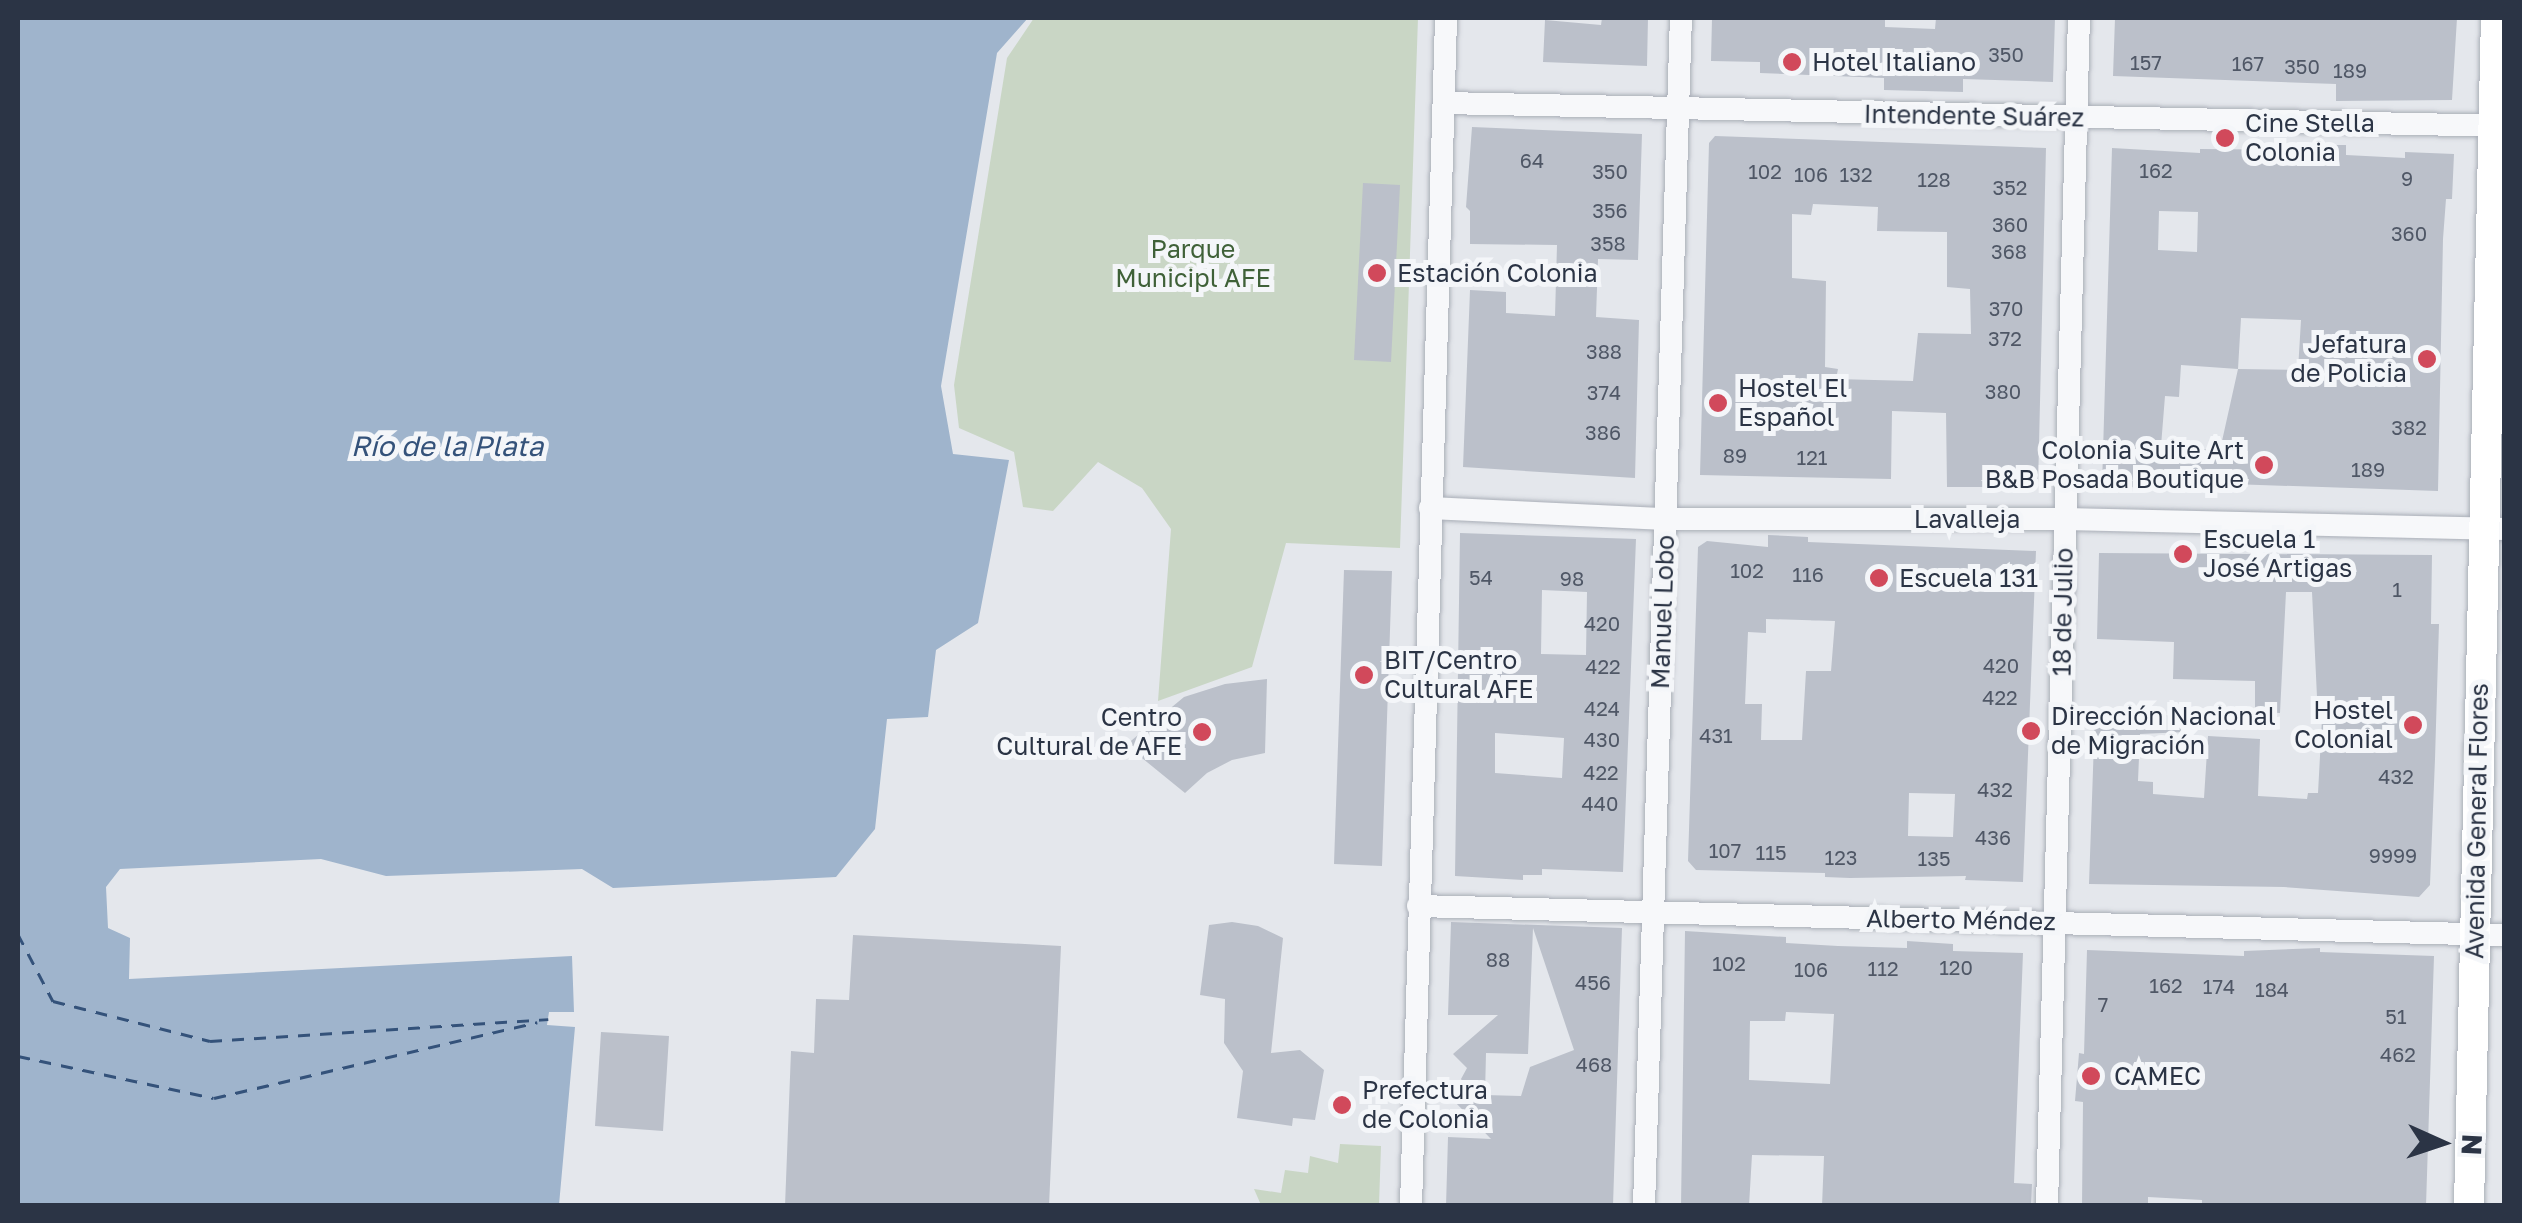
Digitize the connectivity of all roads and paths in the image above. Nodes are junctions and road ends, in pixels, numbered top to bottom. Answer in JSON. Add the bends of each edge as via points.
{"nodes":[{"id":1,"x":1446,"y":18,"type":"edge"},
{"id":2,"x":1681,"y":18,"type":"edge"},
{"id":3,"x":2078,"y":18,"type":"edge"},
{"id":4,"x":2496,"y":18,"type":"edge"},
{"id":5,"x":1444,"y":103,"type":"junction"},
{"id":6,"x":1680,"y":109,"type":"junction"},
{"id":7,"x":2076,"y":119,"type":"junction"},
{"id":8,"x":2499,"y":126,"type":"edge"},
{"id":9,"x":1430,"y":508,"type":"junction"},
{"id":10,"x":2065,"y":518,"type":"junction"},
{"id":11,"x":1666,"y":519,"type":"junction"},
{"id":12,"x":2494,"y":528,"type":"edge"},
{"id":13,"x":1418,"y":906,"type":"junction"},
{"id":14,"x":1654,"y":913,"type":"junction"},
{"id":15,"x":2056,"y":923,"type":"junction"},
{"id":16,"x":2489,"y":935,"type":"edge"},
{"id":17,"x":1411,"y":1206,"type":"edge"},
{"id":18,"x":1644,"y":1206,"type":"edge"},
{"id":19,"x":2047,"y":1206,"type":"edge"},
{"id":20,"x":2469,"y":1206,"type":"edge"}],
"edges":[{"from":1,"to":5,"type":"street"},
{"from":2,"to":6,"type":"street","name":"Manuel Lobo"},
{"from":3,"to":7,"type":"street","name":"18 de Julio"},
{"from":4,"to":8,"type":"street","name":"Avenida General Flores"},
{"from":5,"to":6,"type":"street","name":"Intendente Suárez"},
{"from":5,"to":9,"type":"street"},
{"from":6,"to":7,"type":"street","name":"Intendente Suárez"},
{"from":6,"to":11,"type":"street","name":"Manuel Lobo"},
{"from":7,"to":8,"type":"street","name":"Intendente Suárez"},
{"from":7,"to":10,"type":"street","name":"18 de Julio"},
{"from":8,"to":12,"type":"street","name":"Avenida General Flores"},
{"from":9,"to":11,"type":"street","name":"Lavalleja"},
{"from":9,"to":13,"type":"street"},
{"from":10,"to":11,"type":"street","name":"Lavalleja"},
{"from":10,"to":12,"type":"street","name":"Lavalleja"},
{"from":10,"to":15,"type":"street","name":"18 de Julio"},
{"from":11,"to":14,"type":"street","name":"Manuel Lobo"},
{"from":12,"to":16,"type":"street","name":"Avenida General Flores"},
{"from":13,"to":14,"type":"street","name":"Alberto Méndez"},
{"from":13,"to":17,"type":"street"},
{"from":14,"to":15,"type":"street","name":"Alberto Méndez"},
{"from":14,"to":18,"type":"street","name":"Manuel Lobo"},
{"from":15,"to":16,"type":"street","name":"Alberto Méndez"},
{"from":15,"to":19,"type":"street","name":"18 de Julio"},
{"from":16,"to":20,"type":"street","name":"Avenida General Flores"}]}
